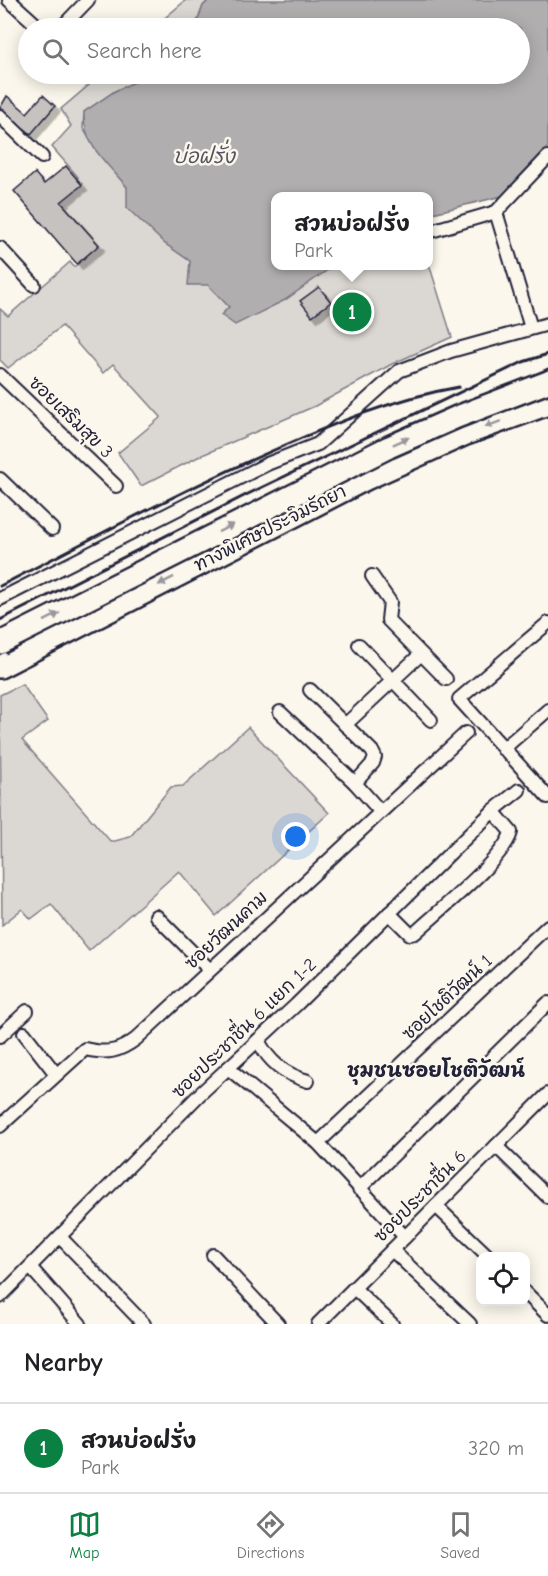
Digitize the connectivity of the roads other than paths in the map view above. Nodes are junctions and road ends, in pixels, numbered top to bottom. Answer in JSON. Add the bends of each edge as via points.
{"nodes":[{"id":1,"x":9,"y":0,"type":"edge"},
{"id":2,"x":88,"y":0,"type":"edge"},
{"id":3,"x":29,"y":18,"type":"edge"},
{"id":4,"x":71,"y":18,"type":"edge"},
{"id":5,"x":0,"y":116,"type":"edge"},
{"id":6,"x":42,"y":157,"type":"dead end"},
{"id":7,"x":545,"y":165,"type":"edge"},
{"id":8,"x":496,"y":212,"type":"junction"},
{"id":9,"x":433,"y":231,"type":"edge"},
{"id":10,"x":0,"y":248,"type":"edge"},
{"id":11,"x":34,"y":285,"type":"dead end"},
{"id":12,"x":548,"y":324,"type":"edge"},
{"id":13,"x":531,"y":328,"type":"junction"},
{"id":14,"x":0,"y":375,"type":"edge"},
{"id":15,"x":548,"y":382,"type":"edge"},
{"id":16,"x":548,"y":404,"type":"edge"},
{"id":17,"x":0,"y":479,"type":"edge"},
{"id":18,"x":116,"y":486,"type":"dead end"},
{"id":19,"x":52,"y":529,"type":"dead end"},
{"id":20,"x":372,"y":576,"type":"dead end"},
{"id":21,"x":0,"y":599,"type":"edge"},
{"id":22,"x":548,"y":622,"type":"edge"},
{"id":23,"x":0,"y":643,"type":"edge"},
{"id":24,"x":358,"y":645,"type":"dead end"},
{"id":25,"x":421,"y":654,"type":"junction"},
{"id":26,"x":0,"y":667,"type":"edge"},
{"id":27,"x":446,"y":679,"type":"dead end"},
{"id":28,"x":392,"y":680,"type":"junction"},
{"id":29,"x":310,"y":690,"type":"dead end"},
{"id":30,"x":548,"y":710,"type":"edge"},
{"id":31,"x":280,"y":712,"type":"dead end"},
{"id":32,"x":431,"y":720,"type":"dead end"},
{"id":33,"x":345,"y":724,"type":"junction"},
{"id":34,"x":466,"y":733,"type":"dead end"},
{"id":35,"x":503,"y":749,"type":"junction"},
{"id":36,"x":355,"y":783,"type":"junction"},
{"id":37,"x":519,"y":790,"type":"dead end"},
{"id":38,"x":548,"y":797,"type":"edge"},
{"id":39,"x":380,"y":810,"type":"junction"},
{"id":40,"x":493,"y":811,"type":"junction"},
{"id":41,"x":389,"y":913,"type":"junction"},
{"id":42,"x":156,"y":916,"type":"dead end"},
{"id":43,"x":548,"y":926,"type":"edge"},
{"id":44,"x":210,"y":970,"type":"junction"},
{"id":45,"x":548,"y":1003,"type":"edge"},
{"id":46,"x":27,"y":1011,"type":"dead end"},
{"id":47,"x":24,"y":1033,"type":"dead end"},
{"id":48,"x":0,"y":1036,"type":"edge"},
{"id":49,"x":258,"y":1040,"type":"junction"},
{"id":50,"x":228,"y":1068,"type":"junction"},
{"id":51,"x":56,"y":1074,"type":"junction"},
{"id":52,"x":308,"y":1081,"type":"dead end"},
{"id":53,"x":548,"y":1094,"type":"edge"},
{"id":54,"x":0,"y":1126,"type":"edge"},
{"id":55,"x":318,"y":1143,"type":"junction"},
{"id":56,"x":496,"y":1146,"type":"junction"},
{"id":57,"x":359,"y":1189,"type":"junction"},
{"id":58,"x":548,"y":1197,"type":"edge"},
{"id":59,"x":436,"y":1206,"type":"junction"},
{"id":60,"x":60,"y":1237,"type":"junction"},
{"id":61,"x":405,"y":1237,"type":"junction"},
{"id":62,"x":392,"y":1250,"type":"junction"},
{"id":63,"x":483,"y":1252,"type":"edge"},
{"id":64,"x":213,"y":1255,"type":"dead end"},
{"id":65,"x":31,"y":1268,"type":"junction"},
{"id":66,"x":354,"y":1287,"type":"junction"},
{"id":67,"x":0,"y":1297,"type":"edge"},
{"id":68,"x":530,"y":1298,"type":"edge"},
{"id":69,"x":548,"y":1315,"type":"edge"},
{"id":70,"x":80,"y":1324,"type":"edge"},
{"id":71,"x":144,"y":1324,"type":"edge"},
{"id":72,"x":278,"y":1324,"type":"edge"},
{"id":73,"x":318,"y":1324,"type":"edge"},
{"id":74,"x":392,"y":1324,"type":"edge"},
{"id":75,"x":470,"y":1324,"type":"edge"}],
"edges":[{"from":1,"to":3,"type":"street"},
{"from":2,"to":4,"type":"street"},
{"from":5,"to":6,"type":"street"},
{"from":7,"to":8,"type":"street"},
{"from":8,"to":9,"type":"street"},
{"from":8,"to":13,"type":"street"},
{"from":10,"to":11,"type":"street"},
{"from":12,"to":13,"type":"street"},
{"from":13,"to":21,"type":"street","via":[[399,371],[318,444],[267,465]]},
{"from":14,"to":18,"type":"street","name":"ซอยเสริมสุข 3"},
{"from":23,"to":15,"type":"highway","name":"ทางพิเศษประจิมรัถยา","one_way":true,"bridge":true,"via":[[389,447]]},
{"from":16,"to":26,"type":"highway","name":"ทางพิเศษประจิมรัถยา","one_way":true,"via":[[466,434],[366,479]]},
{"from":17,"to":19,"type":"street"},
{"from":20,"to":25,"type":"street","via":[[390,602],[388,620]]},
{"from":22,"to":35,"type":"street","via":[[459,697]]},
{"from":24,"to":28,"type":"street"},
{"from":25,"to":27,"type":"street"},
{"from":25,"to":28,"type":"street"},
{"from":28,"to":32,"type":"street"},
{"from":28,"to":33,"type":"street"},
{"from":29,"to":33,"type":"street"},
{"from":30,"to":35,"type":"street"},
{"from":31,"to":36,"type":"street"},
{"from":33,"to":36,"type":"street","via":[[375,757]]},
{"from":34,"to":39,"type":"street","name":"ซอยวัฒนคาม"},
{"from":35,"to":38,"type":"street"},
{"from":36,"to":39,"type":"street"},
{"from":37,"to":40,"type":"street","name":"ซอยประชาชื่น 6 แยก 1-2"},
{"from":39,"to":44,"type":"street","name":"ซอยวัฒนคาม"},
{"from":40,"to":41,"type":"street","name":"ซอยประชาชื่น 6 แยก 1-2"},
{"from":40,"to":41,"type":"street","via":[[511,831],[510,840],[498,856],[412,934]]},
{"from":41,"to":49,"type":"street","name":"ซอยประชาชื่น 6 แยก 1-2"},
{"from":42,"to":44,"type":"street"},
{"from":43,"to":55,"type":"street","name":"ซอยโชติวัฒน์ 1"},
{"from":44,"to":51,"type":"street","name":"ซอยวัฒนคาม","via":[[121,1050],[85,1049]]},
{"from":45,"to":57,"type":"street"},
{"from":46,"to":48,"type":"street"},
{"from":47,"to":51,"type":"street"},
{"from":49,"to":50,"type":"street","name":"ซอยประชาชื่น 6 แยก 1-2"},
{"from":49,"to":52,"type":"street","via":[[275,1065]]},
{"from":50,"to":55,"type":"street"},
{"from":50,"to":60,"type":"street","name":"ซอยประชาชื่น 6 แยก 1-2"},
{"from":51,"to":54,"type":"street","name":"ซอยวัฒนคาม"},
{"from":53,"to":56,"type":"street","name":"ซอยประชาชื่น 6"},
{"from":55,"to":57,"type":"street"},
{"from":56,"to":58,"type":"street"},
{"from":56,"to":59,"type":"street","name":"ซอยประชาชื่น 6"},
{"from":57,"to":61,"type":"street"},
{"from":59,"to":61,"type":"street","name":"ซอยประชาชื่น 6"},
{"from":59,"to":63,"type":"street"},
{"from":60,"to":65,"type":"street","name":"ซอยประชาชื่น 6 แยก 1-2"},
{"from":60,"to":71,"type":"street"},
{"from":61,"to":62,"type":"street","name":"ซอยประชาชื่น 6"},
{"from":62,"to":66,"type":"street","name":"ซอยประชาชื่น 6"},
{"from":62,"to":75,"type":"street"},
{"from":64,"to":72,"type":"street"},
{"from":65,"to":67,"type":"street","name":"ซอยประชาชื่น 6 แยก 1-2"},
{"from":65,"to":70,"type":"street"},
{"from":66,"to":73,"type":"street","name":"ซอยประชาชื่น 6"},
{"from":66,"to":74,"type":"street"},
{"from":68,"to":69,"type":"street"}]}
